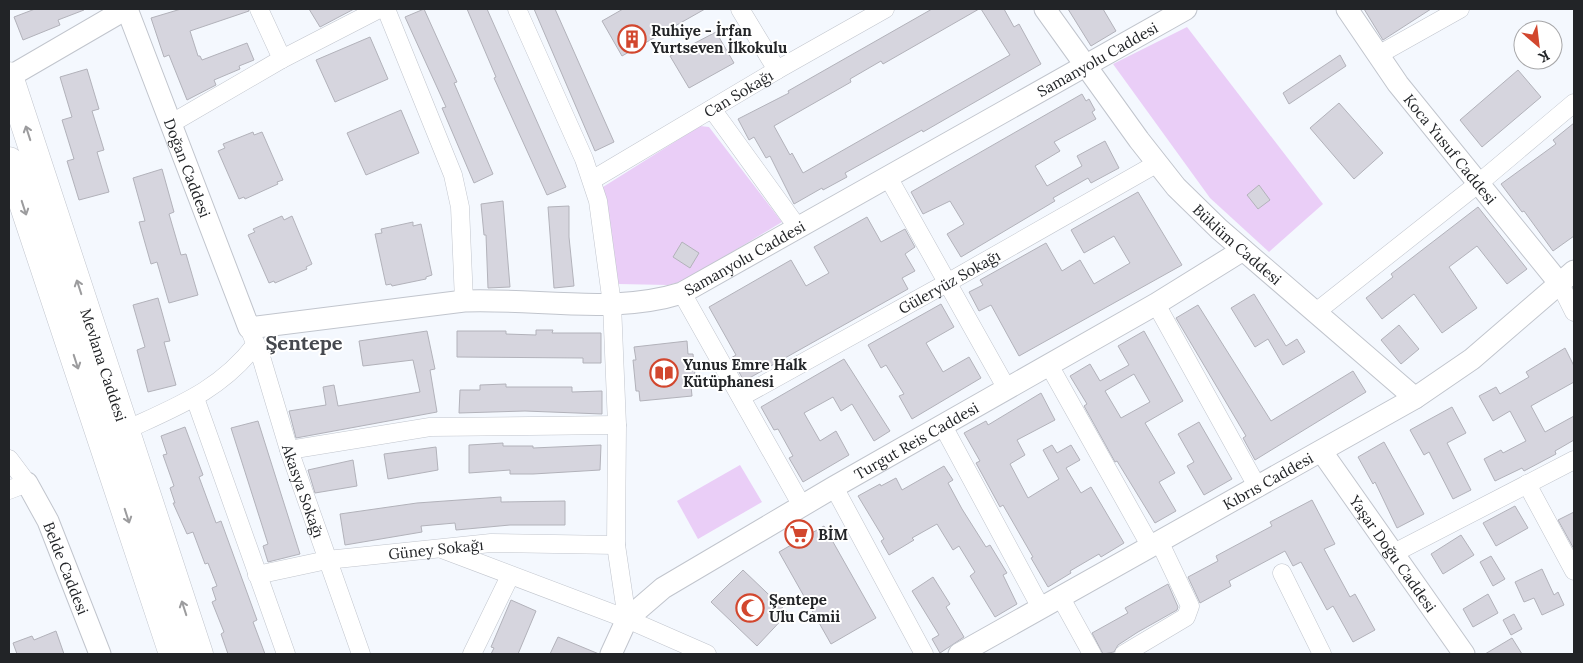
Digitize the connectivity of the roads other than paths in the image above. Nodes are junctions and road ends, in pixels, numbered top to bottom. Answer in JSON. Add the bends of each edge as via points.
{"nodes":[{"id":1,"x":126,"y":9,"type":"edge"},
{"id":2,"x":259,"y":9,"type":"edge"},
{"id":3,"x":379,"y":9,"type":"edge"},
{"id":4,"x":386,"y":9,"type":"edge"},
{"id":5,"x":517,"y":9,"type":"edge"},
{"id":6,"x":740,"y":9,"type":"edge"},
{"id":7,"x":885,"y":9,"type":"edge"},
{"id":8,"x":1045,"y":9,"type":"edge"},
{"id":9,"x":1186,"y":9,"type":"edge"},
{"id":10,"x":1347,"y":9,"type":"edge"},
{"id":11,"x":1460,"y":9,"type":"edge"},
{"id":12,"x":1378,"y":55,"type":"junction"},
{"id":13,"x":282,"y":59,"type":"junction"},
{"id":14,"x":1086,"y":65,"type":"junction"},
{"id":15,"x":777,"y":70,"type":"junction"},
{"id":16,"x":9,"y":76,"type":"edge"},
{"id":17,"x":1574,"y":103,"type":"edge"},
{"id":18,"x":712,"y":108,"type":"junction"},
{"id":19,"x":172,"y":123,"type":"junction"},
{"id":20,"x":9,"y":161,"type":"edge"},
{"id":21,"x":1156,"y":164,"type":"junction"},
{"id":22,"x":888,"y":177,"type":"junction"},
{"id":23,"x":592,"y":180,"type":"junction"},
{"id":24,"x":1479,"y":183,"type":"junction"},
{"id":25,"x":798,"y":228,"type":"junction"},
{"id":26,"x":1243,"y":250,"type":"junction"},
{"id":27,"x":1567,"y":277,"type":"edge"},
{"id":28,"x":947,"y":283,"type":"junction"},
{"id":29,"x":682,"y":293,"type":"junction"},
{"id":30,"x":464,"y":301,"type":"junction"},
{"id":31,"x":612,"y":304,"type":"junction"},
{"id":32,"x":1156,"y":304,"type":"junction"},
{"id":33,"x":1316,"y":312,"type":"junction"},
{"id":34,"x":1574,"y":312,"type":"edge"},
{"id":35,"x":253,"y":336,"type":"junction"},
{"id":36,"x":1049,"y":366,"type":"junction"},
{"id":37,"x":1007,"y":389,"type":"junction"},
{"id":38,"x":741,"y":397,"type":"junction"},
{"id":39,"x":195,"y":398,"type":"junction"},
{"id":40,"x":1415,"y":398,"type":"junction"},
{"id":41,"x":617,"y":425,"type":"junction"},
{"id":42,"x":943,"y":426,"type":"junction"},
{"id":43,"x":126,"y":430,"type":"junction"},
{"id":44,"x":289,"y":450,"type":"junction"},
{"id":45,"x":1322,"y":452,"type":"junction"},
{"id":46,"x":9,"y":459,"type":"edge"},
{"id":47,"x":1574,"y":460,"type":"edge"},
{"id":48,"x":1527,"y":484,"type":"junction"},
{"id":49,"x":18,"y":486,"type":"edge"},
{"id":50,"x":834,"y":487,"type":"junction"},
{"id":51,"x":1258,"y":488,"type":"junction"},
{"id":52,"x":802,"y":506,"type":"junction"},
{"id":53,"x":616,"y":545,"type":"junction"},
{"id":54,"x":1155,"y":545,"type":"junction"},
{"id":55,"x":437,"y":548,"type":"junction"},
{"id":56,"x":1394,"y":553,"type":"junction"},
{"id":57,"x":327,"y":560,"type":"junction"},
{"id":58,"x":1574,"y":571,"type":"edge"},
{"id":59,"x":1282,"y":573,"type":"dead end"},
{"id":60,"x":257,"y":575,"type":"junction"},
{"id":61,"x":510,"y":576,"type":"junction"},
{"id":62,"x":1061,"y":598,"type":"junction"},
{"id":63,"x":1041,"y":608,"type":"junction"},
{"id":64,"x":627,"y":619,"type":"junction"},
{"id":65,"x":100,"y":654,"type":"edge"},
{"id":66,"x":173,"y":654,"type":"edge"},
{"id":67,"x":199,"y":654,"type":"edge"},
{"id":68,"x":286,"y":654,"type":"edge"},
{"id":69,"x":361,"y":654,"type":"edge"},
{"id":70,"x":472,"y":654,"type":"edge"},
{"id":71,"x":611,"y":654,"type":"edge"},
{"id":72,"x":707,"y":654,"type":"edge"},
{"id":73,"x":924,"y":654,"type":"edge"},
{"id":74,"x":959,"y":654,"type":"edge"},
{"id":75,"x":1092,"y":654,"type":"edge"},
{"id":76,"x":1124,"y":654,"type":"edge"},
{"id":77,"x":1322,"y":654,"type":"edge"},
{"id":78,"x":1464,"y":654,"type":"edge"}],
"edges":[{"from":1,"to":16,"type":"street"},
{"from":1,"to":19,"type":"street","name":"Doğan Caddesi"},
{"from":2,"to":13,"type":"street"},
{"from":3,"to":13,"type":"street"},
{"from":4,"to":30,"type":"street","via":[[454,175],[459,194]]},
{"from":5,"to":23,"type":"street"},
{"from":6,"to":15,"type":"street"},
{"from":7,"to":15,"type":"street","name":"Can Sokağı"},
{"from":8,"to":14,"type":"street","name":"Büklüm Caddesi"},
{"from":9,"to":14,"type":"street","name":"Samanyolu Caddesi"},
{"from":10,"to":12,"type":"street","name":"Koca Yusuf Caddesi"},
{"from":11,"to":12,"type":"street"},
{"from":12,"to":24,"type":"street","name":"Koca Yusuf Caddesi"},
{"from":13,"to":19,"type":"street"},
{"from":14,"to":21,"type":"street","name":"Büklüm Caddesi"},
{"from":14,"to":22,"type":"street","name":"Samanyolu Caddesi"},
{"from":15,"to":18,"type":"street","name":"Can Sokağı"},
{"from":43,"to":16,"type":"main road","name":"Mevlana Caddesi","one_way":true},
{"from":17,"to":24,"type":"street"},
{"from":18,"to":23,"type":"street","name":"Can Sokağı"},
{"from":18,"to":25,"type":"street"},
{"from":19,"to":35,"type":"street","name":"Doğan Caddesi"},
{"from":20,"to":66,"type":"main road","name":"Mevlana Caddesi","one_way":true},
{"from":21,"to":26,"type":"street","name":"Büklüm Caddesi"},
{"from":21,"to":28,"type":"street","name":"Güleryüz Sokağı"},
{"from":22,"to":25,"type":"street","name":"Samanyolu Caddesi"},
{"from":22,"to":28,"type":"street"},
{"from":23,"to":31,"type":"street"},
{"from":24,"to":27,"type":"street","name":"Koca Yusuf Caddesi"},
{"from":24,"to":33,"type":"street"},
{"from":25,"to":29,"type":"street","name":"Samanyolu Caddesi"},
{"from":26,"to":32,"type":"street","name":"Turgut Reis Caddesi"},
{"from":26,"to":33,"type":"street","name":"Büklüm Caddesi"},
{"from":27,"to":34,"type":"street"},
{"from":27,"to":40,"type":"street","name":"Kıbrıs Caddesi","via":[[1472,359]]},
{"from":28,"to":37,"type":"street"},
{"from":28,"to":38,"type":"street","name":"Güleryüz Sokağı"},
{"from":29,"to":31,"type":"street","name":"Samanyolu Caddesi","via":[[644,303]]},
{"from":29,"to":38,"type":"street"},
{"from":30,"to":31,"type":"street","name":"Samanyolu Caddesi"},
{"from":30,"to":35,"type":"street","name":"Samanyolu Caddesi"},
{"from":31,"to":41,"type":"street"},
{"from":32,"to":36,"type":"street","name":"Turgut Reis Caddesi"},
{"from":32,"to":51,"type":"street"},
{"from":33,"to":40,"type":"street","name":"Büklüm Caddesi"},
{"from":35,"to":39,"type":"street","via":[[230,374]]},
{"from":35,"to":44,"type":"street","name":"Akasya Sokağı"},
{"from":36,"to":37,"type":"street","name":"Turgut Reis Caddesi"},
{"from":36,"to":54,"type":"street"},
{"from":37,"to":42,"type":"street","name":"Turgut Reis Caddesi"},
{"from":38,"to":52,"type":"street"},
{"from":39,"to":43,"type":"street"},
{"from":39,"to":60,"type":"street"},
{"from":40,"to":45,"type":"street","name":"Kıbrıs Caddesi"},
{"from":41,"to":44,"type":"street","via":[[430,427]]},
{"from":41,"to":53,"type":"street"},
{"from":42,"to":50,"type":"street","name":"Turgut Reis Caddesi"},
{"from":42,"to":63,"type":"street"},
{"from":67,"to":43,"type":"main road","name":"Mevlana Caddesi","one_way":true},
{"from":44,"to":57,"type":"street","name":"Akasya Sokağı"},
{"from":45,"to":51,"type":"street","name":"Kıbrıs Caddesi"},
{"from":45,"to":56,"type":"street","name":"Yaşar Doğu Caddesi"},
{"from":46,"to":49,"type":"street"},
{"from":47,"to":48,"type":"street"},
{"from":48,"to":56,"type":"street"},
{"from":48,"to":58,"type":"street"},
{"from":49,"to":65,"type":"street","name":"Belde Caddesi","via":[[48,521]]},
{"from":50,"to":52,"type":"street","name":"Turgut Reis Caddesi"},
{"from":50,"to":73,"type":"street"},
{"from":51,"to":54,"type":"street","name":"Kıbrıs Caddesi"},
{"from":52,"to":64,"type":"street","name":"Turgut Reis Caddesi","via":[[663,588]]},
{"from":53,"to":55,"type":"street","name":"Güney Sokağı","via":[[491,543]]},
{"from":53,"to":64,"type":"street"},
{"from":54,"to":62,"type":"street","name":"Kıbrıs Caddesi"},
{"from":54,"to":76,"type":"street","via":[[1190,606],[1189,612]]},
{"from":55,"to":57,"type":"street","name":"Güney Sokağı"},
{"from":55,"to":61,"type":"street"},
{"from":56,"to":78,"type":"street","name":"Yaşar Doğu Caddesi"},
{"from":57,"to":60,"type":"street","name":"Güney Sokağı"},
{"from":57,"to":69,"type":"street","name":"Akasya Sokağı"},
{"from":59,"to":77,"type":"street"},
{"from":60,"to":68,"type":"street"},
{"from":61,"to":64,"type":"street"},
{"from":61,"to":70,"type":"street"},
{"from":62,"to":63,"type":"street","name":"Kıbrıs Caddesi"},
{"from":62,"to":75,"type":"street"},
{"from":63,"to":74,"type":"street","name":"Kıbrıs Caddesi"},
{"from":64,"to":71,"type":"street","name":"Turgut Reis Caddesi"},
{"from":64,"to":72,"type":"street"}]}
